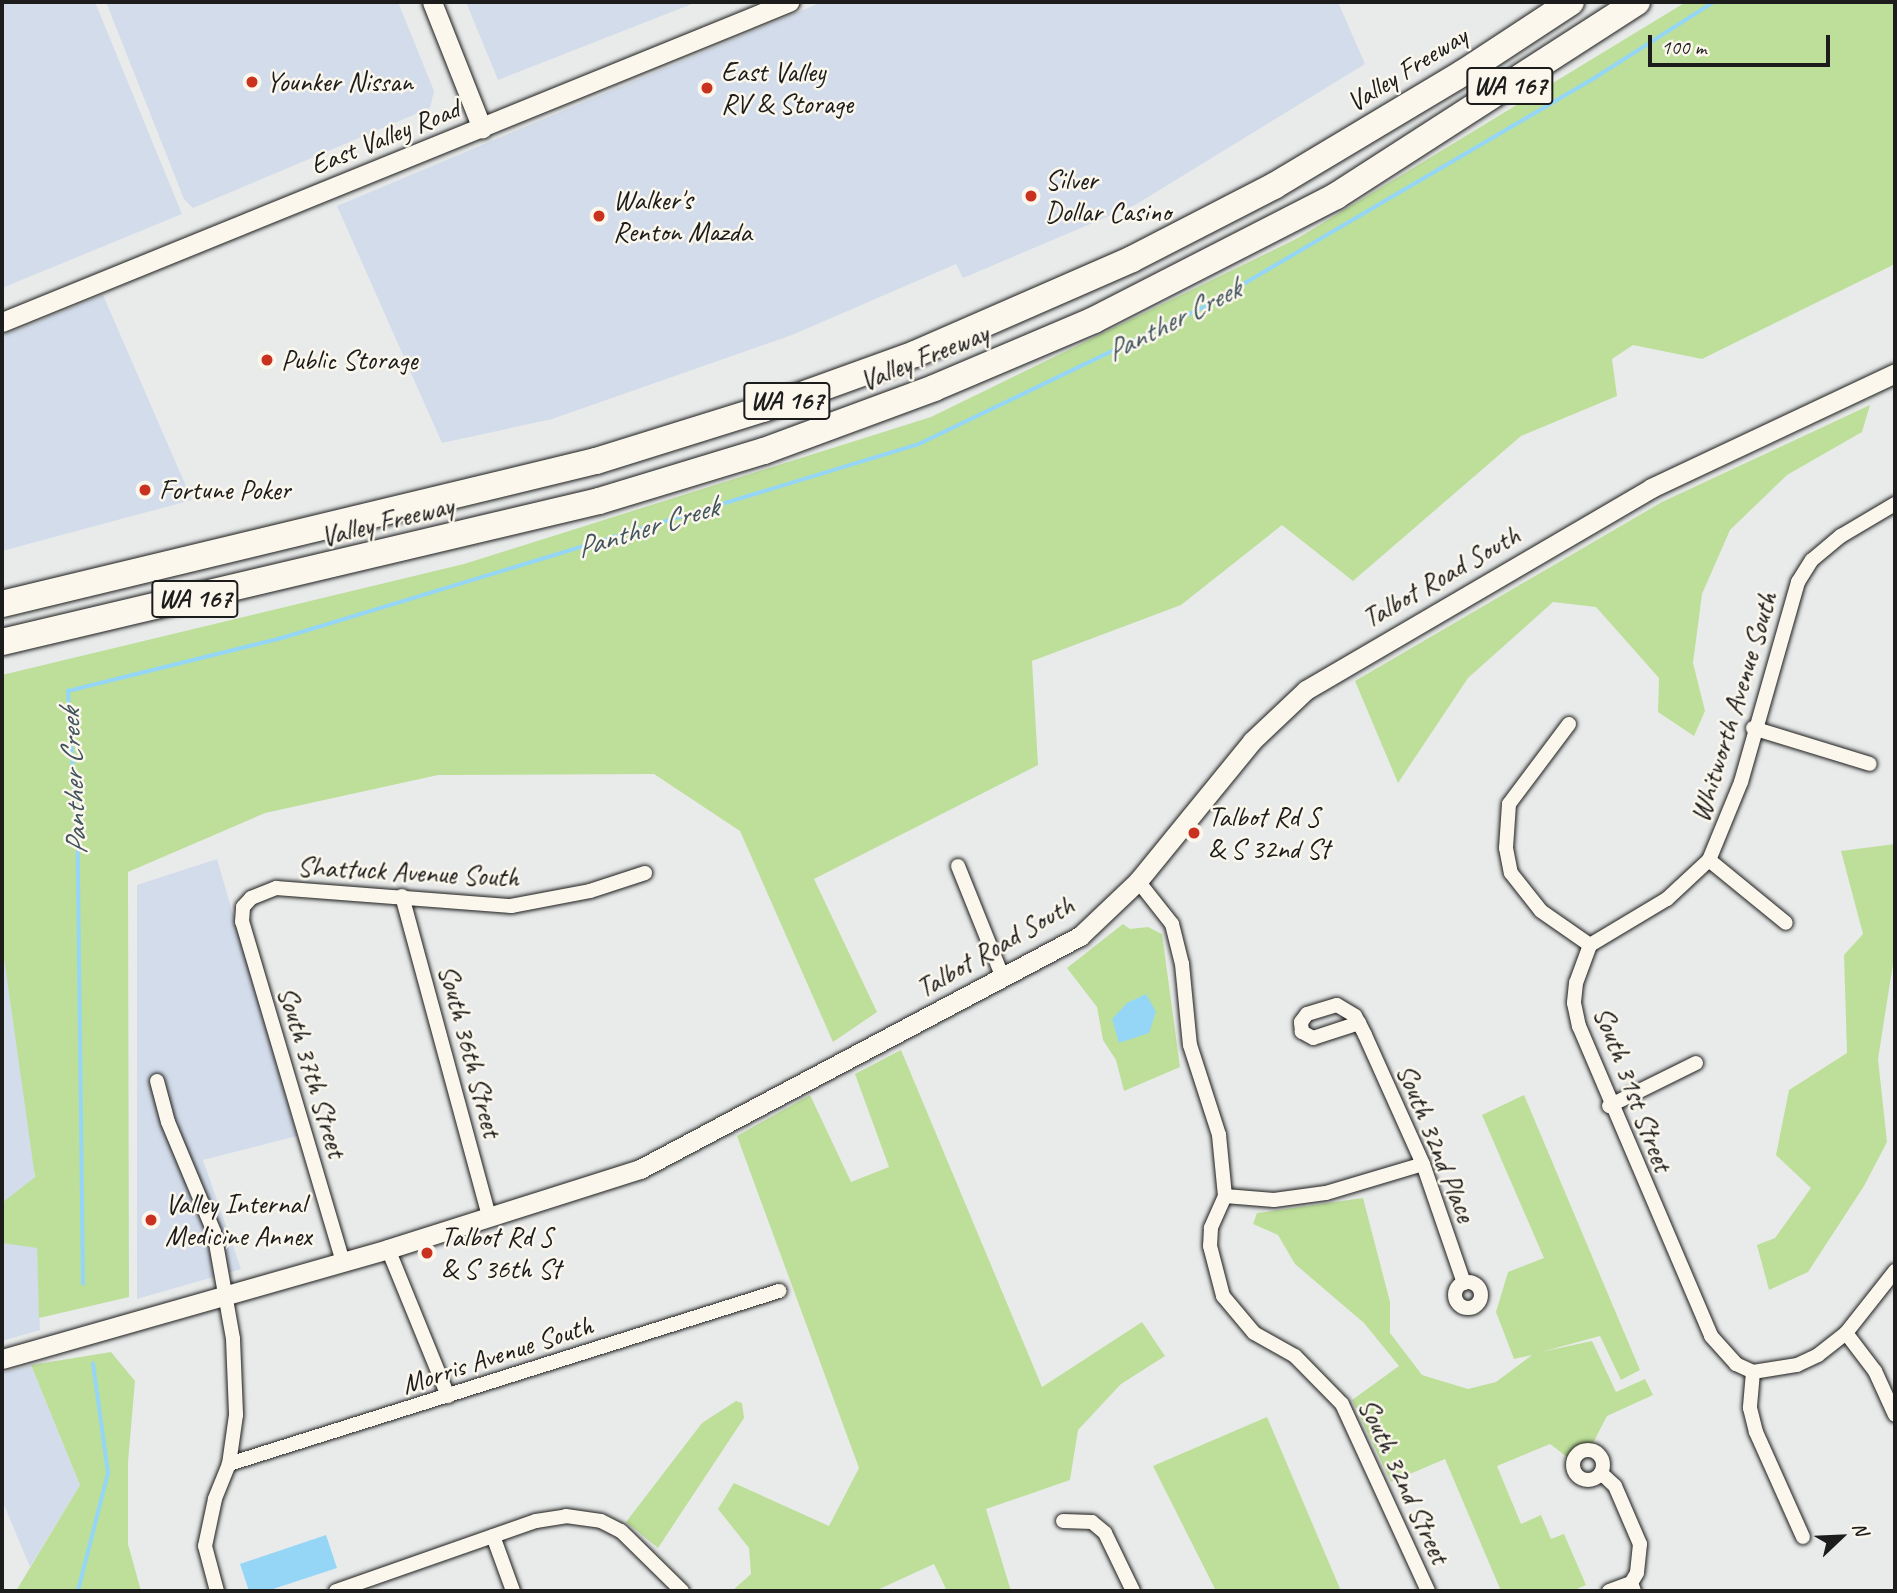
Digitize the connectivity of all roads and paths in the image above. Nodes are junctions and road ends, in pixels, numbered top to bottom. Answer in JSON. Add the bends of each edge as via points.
{"nodes":[{"id":1,"x":432,"y":2,"type":"edge"},
{"id":2,"x":789,"y":2,"type":"edge"},
{"id":3,"x":1571,"y":2,"type":"edge"},
{"id":4,"x":1637,"y":2,"type":"edge"},
{"id":5,"x":482,"y":128,"type":"junction"},
{"id":6,"x":1380,"y":166,"type":"junction"},
{"id":7,"x":2,"y":322,"type":"edge"},
{"id":8,"x":1895,"y":373,"type":"edge"},
{"id":9,"x":1893,"y":510,"type":"edge"},
{"id":10,"x":110,"y":576,"type":"junction"},
{"id":11,"x":2,"y":591,"type":"edge"},
{"id":12,"x":2,"y":604,"type":"edge"},
{"id":13,"x":2,"y":631,"type":"edge"},
{"id":14,"x":40,"y":635,"type":"junction"},
{"id":15,"x":2,"y":642,"type":"edge"},
{"id":16,"x":2,"y":656,"type":"edge"},
{"id":17,"x":1569,"y":724,"type":"dead end"},
{"id":18,"x":1753,"y":728,"type":"junction"},
{"id":19,"x":1870,"y":764,"type":"dead end"},
{"id":20,"x":1709,"y":860,"type":"junction"},
{"id":21,"x":958,"y":866,"type":"dead end"},
{"id":22,"x":645,"y":873,"type":"dead end"},
{"id":23,"x":1138,"y":881,"type":"junction"},
{"id":24,"x":402,"y":896,"type":"junction"},
{"id":25,"x":251,"y":898,"type":"joint"},
{"id":26,"x":1786,"y":923,"type":"dead end"},
{"id":27,"x":1590,"y":945,"type":"junction"},
{"id":28,"x":1003,"y":978,"type":"junction"},
{"id":29,"x":1359,"y":1023,"type":"dead end"},
{"id":30,"x":1696,"y":1063,"type":"dead end"},
{"id":31,"x":157,"y":1081,"type":"dead end"},
{"id":32,"x":1609,"y":1105,"type":"junction"},
{"id":33,"x":1423,"y":1164,"type":"junction"},
{"id":34,"x":1225,"y":1196,"type":"junction"},
{"id":35,"x":490,"y":1219,"type":"junction"},
{"id":36,"x":388,"y":1249,"type":"junction"},
{"id":37,"x":343,"y":1262,"type":"junction"},
{"id":38,"x":1895,"y":1271,"type":"edge"},
{"id":39,"x":1464,"y":1283,"type":"dead end"},
{"id":40,"x":779,"y":1290,"type":"dead end"},
{"id":41,"x":226,"y":1294,"type":"junction"},
{"id":42,"x":1846,"y":1334,"type":"junction"},
{"id":43,"x":2,"y":1359,"type":"edge"},
{"id":44,"x":1753,"y":1373,"type":"junction"},
{"id":45,"x":449,"y":1396,"type":"junction"},
{"id":46,"x":1895,"y":1415,"type":"edge"},
{"id":47,"x":229,"y":1464,"type":"junction"},
{"id":48,"x":1601,"y":1473,"type":"dead end"},
{"id":49,"x":1063,"y":1521,"type":"dead end"},
{"id":50,"x":493,"y":1536,"type":"junction"},
{"id":51,"x":1803,"y":1537,"type":"dead end"},
{"id":52,"x":1632,"y":1587,"type":"edge"},
{"id":53,"x":359,"y":1588,"type":"edge"},
{"id":54,"x":217,"y":1591,"type":"edge"},
{"id":55,"x":336,"y":1591,"type":"edge"},
{"id":56,"x":513,"y":1591,"type":"edge"},
{"id":57,"x":682,"y":1591,"type":"edge"},
{"id":58,"x":1133,"y":1591,"type":"edge"},
{"id":59,"x":1428,"y":1591,"type":"edge"},
{"id":60,"x":1609,"y":1591,"type":"edge"}],
"edges":[{"from":1,"to":5,"type":"street"},
{"from":2,"to":5,"type":"street","name":"East Valley Road"},
{"from":3,"to":10,"type":"highway","name":"Valley Freeway","number":"WA 167","via":[[1274,186],[1132,259],[915,354],[763,410],[596,461]]},
{"from":4,"to":6,"type":"highway","name":"Valley Freeway","number":"WA 167"},
{"from":5,"to":7,"type":"street","name":"East Valley Road"},
{"from":6,"to":13,"type":"highway","via":[[1353,174],[1210,253],[1028,339],[751,444],[509,513]]},
{"from":6,"to":14,"type":"highway","name":"Valley Freeway","number":"WA 167","via":[[1286,223],[1094,320],[934,388],[776,446],[586,504]]},
{"from":8,"to":23,"type":"street","name":"Talbot Road South","via":[[1651,488],[1306,690],[1252,741]]},
{"from":9,"to":18,"type":"street","name":"Whitworth Avenue South","via":[[1822,552],[1798,582]]},
{"from":10,"to":11,"type":"highway","via":[[55,579]]},
{"from":10,"to":12,"type":"highway","name":"Valley Freeway","number":"WA 167"},
{"from":14,"to":15,"type":"highway","name":"Valley Freeway","number":"WA 167"},
{"from":14,"to":16,"type":"highway"},
{"from":17,"to":27,"type":"street","via":[[1517,787],[1509,804],[1506,848],[1521,892],[1560,929]]},
{"from":18,"to":19,"type":"street"},
{"from":18,"to":20,"type":"street","name":"Whitworth Avenue South","via":[[1741,782]]},
{"from":20,"to":26,"type":"street"},
{"from":20,"to":27,"type":"street","name":"Whitworth Avenue South","via":[[1667,899]]},
{"from":21,"to":28,"type":"street"},
{"from":22,"to":24,"type":"street","name":"Shattuck Avenue South","via":[[590,891],[522,905],[471,905]]},
{"from":23,"to":28,"type":"street","name":"Talbot Road South","via":[[1080,936]]},
{"from":23,"to":34,"type":"street","name":"South 32nd Street","via":[[1167,916],[1178,943],[1190,1045],[1219,1135]]},
{"from":24,"to":25,"type":"street","name":"Shattuck Avenue South","via":[[276,888]]},
{"from":24,"to":35,"type":"street","name":"South 36th Street"},
{"from":25,"to":37,"type":"street","name":"South 37th Street","via":[[243,907],[242,922]]},
{"from":27,"to":32,"type":"street","name":"South 31st Street","via":[[1574,1003]]},
{"from":28,"to":35,"type":"street","name":"Talbot Road South","via":[[640,1169]]},
{"from":29,"to":33,"type":"street","name":"South 32nd Place"},
{"from":30,"to":32,"type":"street"},
{"from":31,"to":41,"type":"street","via":[[168,1122],[214,1232]]},
{"from":32,"to":44,"type":"street","name":"South 31st Street","via":[[1711,1336],[1736,1364]]},
{"from":33,"to":34,"type":"street","via":[[1326,1193],[1274,1200]]},
{"from":33,"to":39,"type":"street","name":"South 32nd Place"},
{"from":34,"to":59,"type":"street","name":"South 32nd Street","via":[[1211,1228],[1210,1246],[1223,1296],[1254,1333],[1295,1356],[1342,1404]]},
{"from":35,"to":36,"type":"street","name":"Talbot Road South"},
{"from":36,"to":37,"type":"street","name":"Talbot Road South"},
{"from":36,"to":45,"type":"street"},
{"from":37,"to":41,"type":"street","name":"Talbot Road South"},
{"from":38,"to":42,"type":"street"},
{"from":40,"to":45,"type":"street","name":"Morris Avenue South"},
{"from":41,"to":43,"type":"street","name":"Talbot Road South"},
{"from":41,"to":47,"type":"street","via":[[237,1383]]},
{"from":42,"to":44,"type":"street","via":[[1797,1365]]},
{"from":42,"to":46,"type":"street","via":[[1875,1371]]},
{"from":44,"to":51,"type":"street","via":[[1750,1408],[1756,1432]]},
{"from":45,"to":47,"type":"street","name":"Morris Avenue South"},
{"from":47,"to":54,"type":"street","via":[[207,1526],[209,1566]]},
{"from":48,"to":52,"type":"street","via":[[1615,1486],[1640,1544]]},
{"from":49,"to":58,"type":"street","via":[[1092,1522],[1105,1533]]},
{"from":50,"to":53,"type":"street"},
{"from":50,"to":56,"type":"street"},
{"from":50,"to":57,"type":"street","via":[[551,1517],[601,1521],[621,1531]]},
{"from":52,"to":60,"type":"street"},
{"from":53,"to":55,"type":"street"}]}
